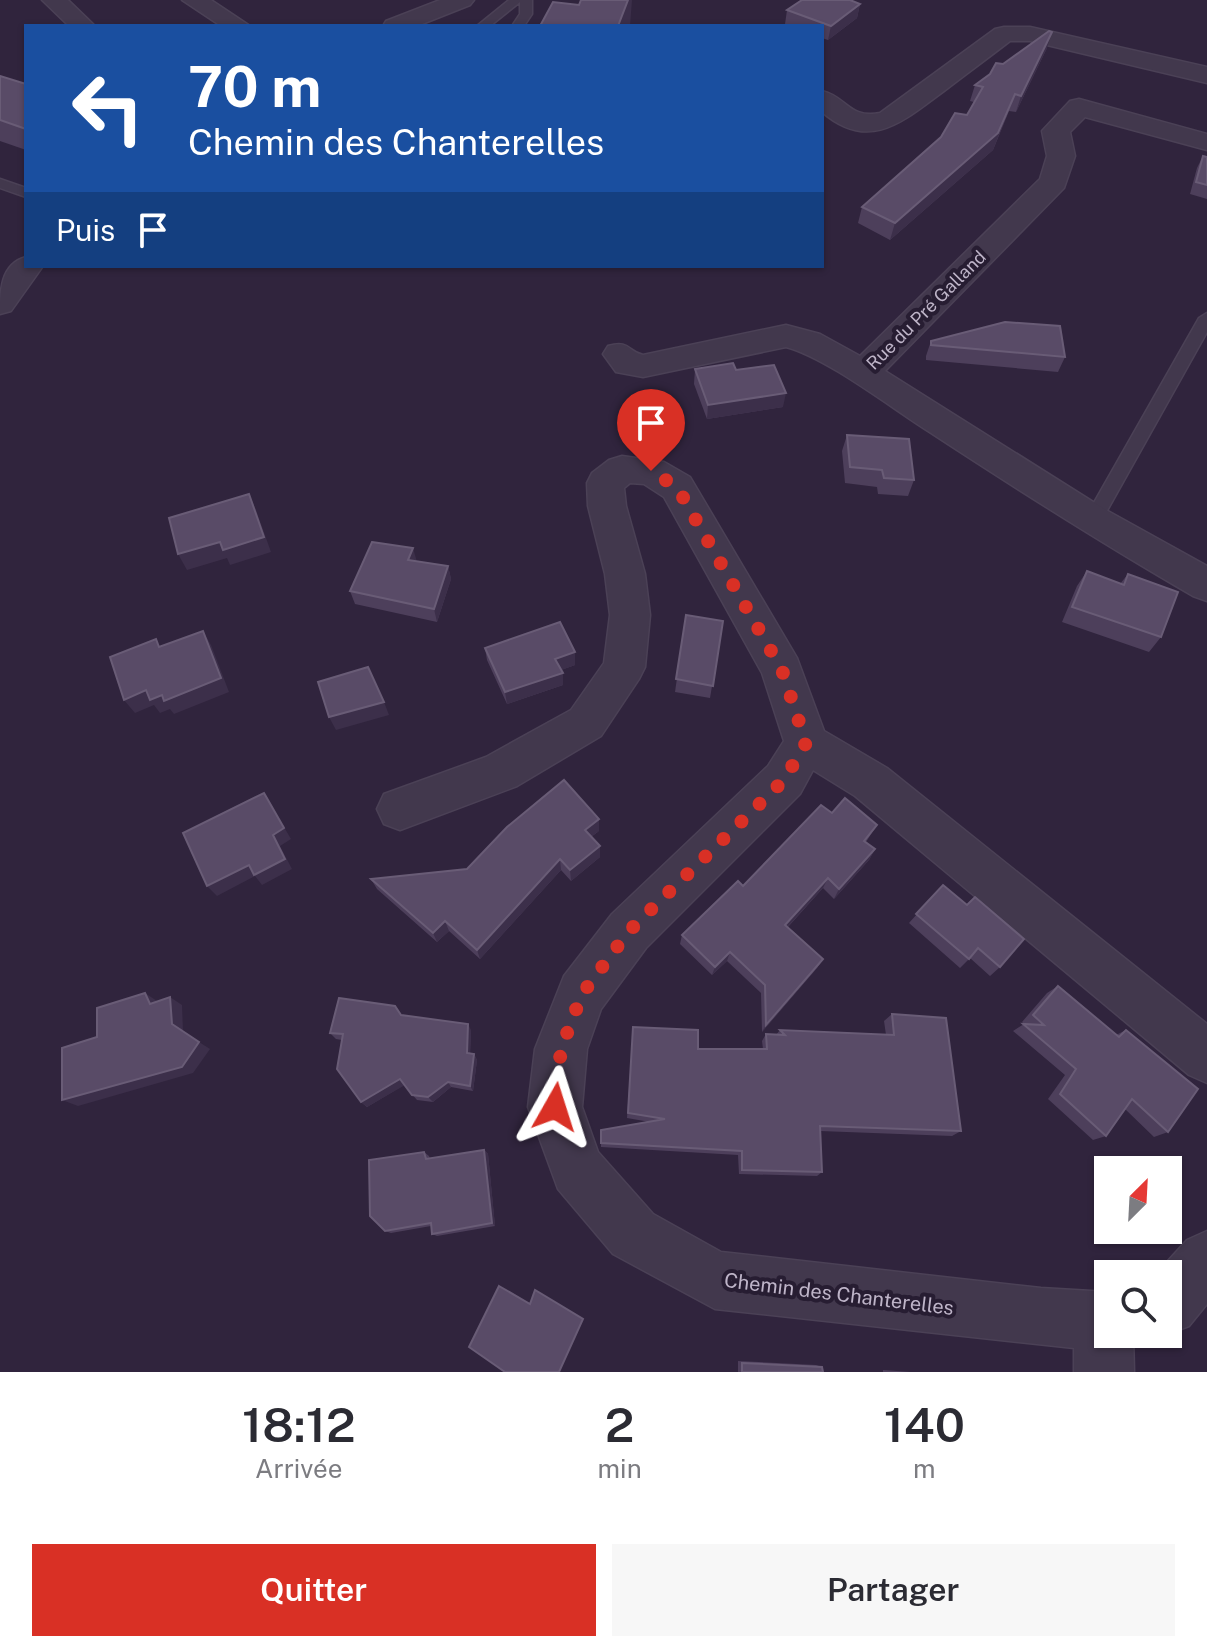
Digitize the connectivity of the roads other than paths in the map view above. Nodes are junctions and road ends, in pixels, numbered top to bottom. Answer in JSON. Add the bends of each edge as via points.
{"nodes":[{"id":1,"x":54,"y":0,"type":"edge"},
{"id":2,"x":194,"y":0,"type":"edge"},
{"id":3,"x":462,"y":0,"type":"edge"},
{"id":4,"x":516,"y":0,"type":"edge"},
{"id":5,"x":526,"y":0,"type":"edge"},
{"id":6,"x":81,"y":24,"type":"edge"},
{"id":7,"x":235,"y":24,"type":"edge"},
{"id":8,"x":400,"y":24,"type":"edge"},
{"id":9,"x":486,"y":24,"type":"edge"},
{"id":10,"x":519,"y":24,"type":"edge"},
{"id":11,"x":1147,"y":61,"type":"junction"},
{"id":12,"x":1205,"y":71,"type":"edge"},
{"id":13,"x":824,"y":101,"type":"edge"},
{"id":14,"x":1079,"y":107,"type":"junction"},
{"id":15,"x":1207,"y":142,"type":"edge"},
{"id":16,"x":0,"y":183,"type":"edge"},
{"id":17,"x":24,"y":192,"type":"edge"},
{"id":18,"x":27,"y":268,"type":"edge"},
{"id":19,"x":0,"y":304,"type":"edge"},
{"id":20,"x":1207,"y":318,"type":"edge"},
{"id":21,"x":620,"y":354,"type":"dead end"},
{"id":22,"x":863,"y":373,"type":"junction"},
{"id":23,"x":1093,"y":520,"type":"junction"},
{"id":24,"x":1207,"y":585,"type":"edge"},
{"id":25,"x":806,"y":743,"type":"junction"},
{"id":26,"x":400,"y":809,"type":"dead end"},
{"id":27,"x":1207,"y":1057,"type":"edge"},
{"id":28,"x":1207,"y":1260,"type":"edge"},
{"id":29,"x":1182,"y":1289,"type":"edge"},
{"id":30,"x":1094,"y":1334,"type":"edge"}],
"edges":[{"from":1,"to":6,"type":"street"},
{"from":2,"to":7,"type":"street"},
{"from":3,"to":8,"type":"street"},
{"from":4,"to":9,"type":"lane"},
{"from":5,"to":10,"type":"lane"},
{"from":11,"to":12,"type":"street"},
{"from":11,"to":13,"type":"street","via":[[1030,34],[1004,34],[888,120],[865,124],[845,118]]},
{"from":11,"to":14,"type":"street","via":[[1116,87]]},
{"from":14,"to":15,"type":"street"},
{"from":14,"to":22,"type":"street","name":"Rue du Pré Galland","via":[[1056,131],[1061,156],[1054,182]]},
{"from":16,"to":17,"type":"lane"},
{"from":18,"to":19,"type":"street"},
{"from":20,"to":23,"type":"lane"},
{"from":21,"to":22,"type":"street","via":[[628,364],[643,366],[786,336],[808,342]]},
{"from":22,"to":23,"type":"street","name":"Rue du Pré Galland"},
{"from":23,"to":24,"type":"street","name":"Rue du Pré Galland"},
{"from":25,"to":26,"type":"street","via":[[782,670],[677,487],[651,471],[622,469],[605,483],[630,615],[624,667],[586,723],[501,772]]},
{"from":25,"to":27,"type":"street","via":[[871,782]]},
{"from":25,"to":30,"type":"street","name":"Chemin des Chanterelles","via":[[784,780],[629,931],[582,994],[561,1049],[555,1107],[577,1170],[633,1234],[715,1280],[1041,1317]]},
{"from":28,"to":29,"type":"street"}]}
